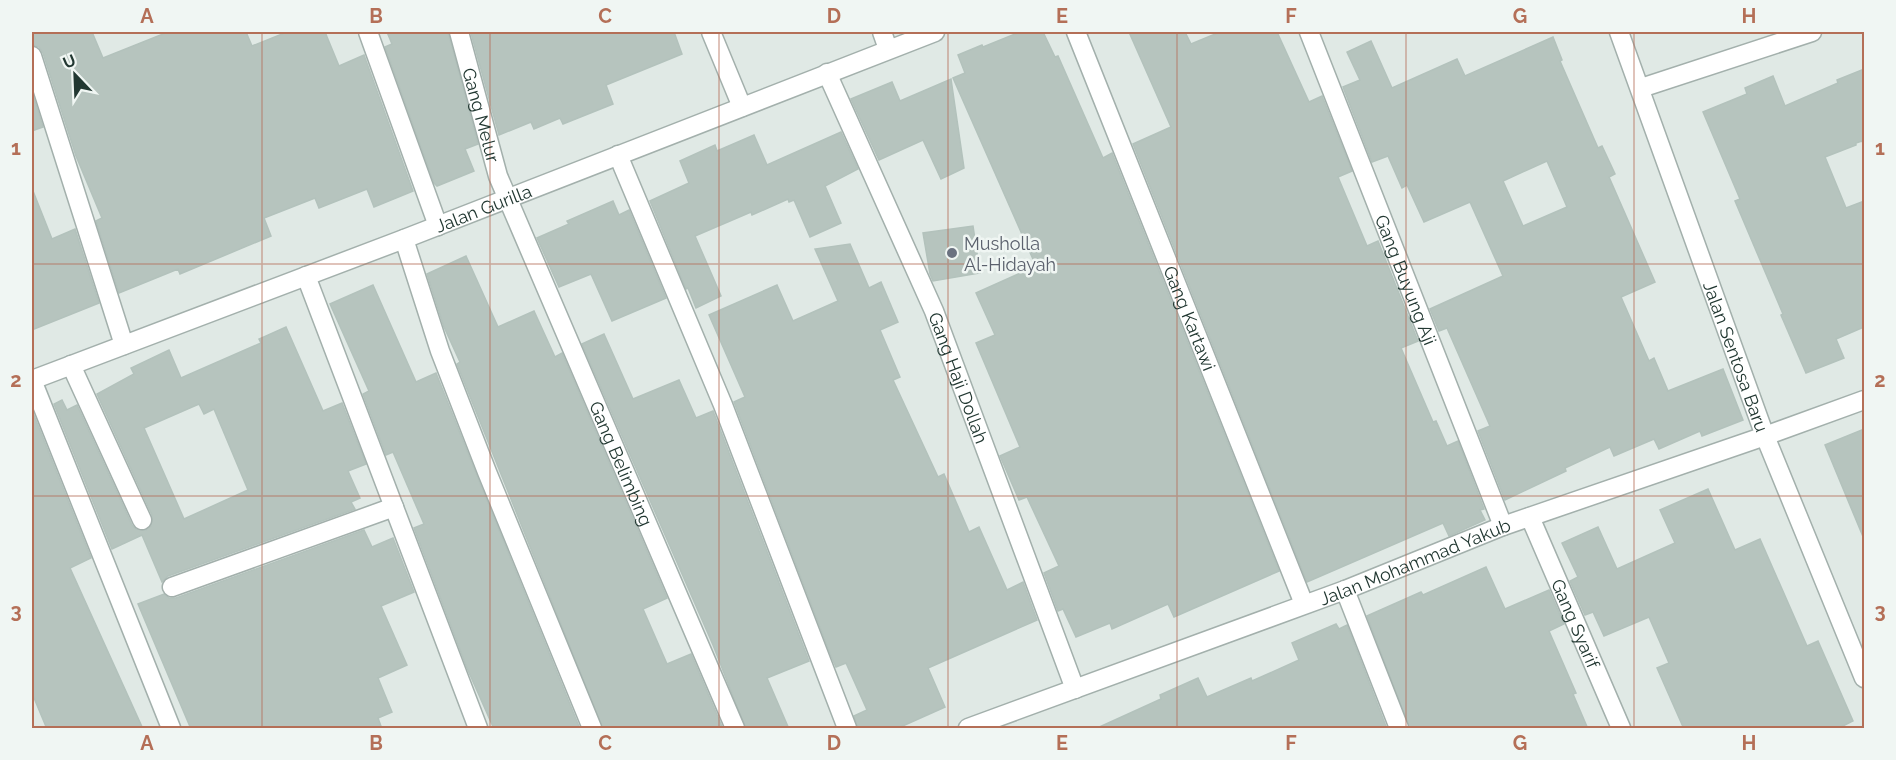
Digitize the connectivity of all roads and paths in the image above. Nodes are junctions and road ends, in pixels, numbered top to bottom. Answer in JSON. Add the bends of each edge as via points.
{"nodes":[{"id":1,"x":368,"y":32,"type":"edge"},
{"id":2,"x":459,"y":32,"type":"edge"},
{"id":3,"x":711,"y":32,"type":"edge"},
{"id":4,"x":882,"y":32,"type":"edge"},
{"id":5,"x":935,"y":32,"type":"edge"},
{"id":6,"x":1076,"y":32,"type":"edge"},
{"id":7,"x":1309,"y":32,"type":"edge"},
{"id":8,"x":1619,"y":32,"type":"edge"},
{"id":9,"x":1812,"y":32,"type":"edge"},
{"id":10,"x":888,"y":49,"type":"junction"},
{"id":11,"x":32,"y":56,"type":"edge"},
{"id":12,"x":827,"y":72,"type":"junction"},
{"id":13,"x":1641,"y":88,"type":"junction"},
{"id":14,"x":742,"y":107,"type":"junction"},
{"id":15,"x":618,"y":155,"type":"junction"},
{"id":16,"x":508,"y":197,"type":"junction"},
{"id":17,"x":438,"y":226,"type":"junction"},
{"id":18,"x":404,"y":239,"type":"junction"},
{"id":19,"x":306,"y":276,"type":"junction"},
{"id":20,"x":124,"y":345,"type":"junction"},
{"id":21,"x":71,"y":365,"type":"junction"},
{"id":22,"x":32,"y":380,"type":"edge"},
{"id":23,"x":1864,"y":400,"type":"edge"},
{"id":24,"x":1765,"y":436,"type":"junction"},
{"id":25,"x":394,"y":507,"type":"junction"},
{"id":26,"x":1530,"y":517,"type":"junction"},
{"id":27,"x":142,"y":520,"type":"dead end"},
{"id":28,"x":1503,"y":526,"type":"junction"},
{"id":29,"x":172,"y":587,"type":"dead end"},
{"id":30,"x":1345,"y":590,"type":"junction"},
{"id":31,"x":1304,"y":604,"type":"junction"},
{"id":32,"x":1864,"y":678,"type":"edge"},
{"id":33,"x":1075,"y":689,"type":"junction"},
{"id":34,"x":977,"y":727,"type":"edge"},
{"id":35,"x":171,"y":729,"type":"edge"},
{"id":36,"x":478,"y":729,"type":"edge"},
{"id":37,"x":592,"y":729,"type":"edge"},
{"id":38,"x":735,"y":729,"type":"edge"},
{"id":39,"x":847,"y":729,"type":"edge"},
{"id":40,"x":1399,"y":729,"type":"edge"},
{"id":41,"x":1621,"y":729,"type":"edge"}],
"edges":[{"from":1,"to":17,"type":"street"},
{"from":2,"to":16,"type":"street","name":"Gang Melur","via":[[490,152]]},
{"from":3,"to":14,"type":"street"},
{"from":4,"to":10,"type":"street"},
{"from":5,"to":10,"type":"street","name":"Jalan Gurilla"},
{"from":6,"to":31,"type":"street","name":"Gang Kartawi"},
{"from":7,"to":28,"type":"street","name":"Gang Buyung Aji"},
{"from":8,"to":13,"type":"street","name":"Jalan Sentosa Baru"},
{"from":9,"to":13,"type":"street"},
{"from":10,"to":12,"type":"street","name":"Jalan Gurilla"},
{"from":11,"to":20,"type":"street"},
{"from":12,"to":14,"type":"street","name":"Jalan Gurilla"},
{"from":12,"to":33,"type":"street","name":"Gang Haji Dollah","via":[[934,312]]},
{"from":13,"to":24,"type":"street","name":"Jalan Sentosa Baru"},
{"from":14,"to":15,"type":"street","name":"Jalan Gurilla"},
{"from":15,"to":16,"type":"street","name":"Jalan Gurilla"},
{"from":15,"to":39,"type":"street","via":[[723,405]]},
{"from":16,"to":17,"type":"street","name":"Jalan Gurilla"},
{"from":16,"to":38,"type":"street","name":"Gang Belimbing"},
{"from":17,"to":18,"type":"street","name":"Jalan Gurilla"},
{"from":18,"to":19,"type":"street","name":"Jalan Gurilla"},
{"from":18,"to":37,"type":"street","via":[[444,362]]},
{"from":19,"to":20,"type":"street","name":"Jalan Gurilla"},
{"from":19,"to":25,"type":"street"},
{"from":20,"to":21,"type":"street","name":"Jalan Gurilla"},
{"from":21,"to":22,"type":"street","name":"Jalan Gurilla"},
{"from":21,"to":27,"type":"street"},
{"from":22,"to":35,"type":"street"},
{"from":23,"to":24,"type":"street","name":"Jalan Mohammad Yakub"},
{"from":24,"to":26,"type":"street","name":"Jalan Mohammad Yakub"},
{"from":24,"to":32,"type":"street","name":"Jalan Sentosa Baru"},
{"from":25,"to":29,"type":"street"},
{"from":25,"to":36,"type":"street"},
{"from":26,"to":28,"type":"street","name":"Jalan Mohammad Yakub"},
{"from":26,"to":41,"type":"street","name":"Gang Syarif"},
{"from":28,"to":30,"type":"street","name":"Jalan Mohammad Yakub"},
{"from":30,"to":31,"type":"street","name":"Jalan Mohammad Yakub"},
{"from":30,"to":40,"type":"street"},
{"from":31,"to":33,"type":"street","name":"Jalan Mohammad Yakub"},
{"from":33,"to":34,"type":"street","name":"Jalan Mohammad Yakub"}]}
